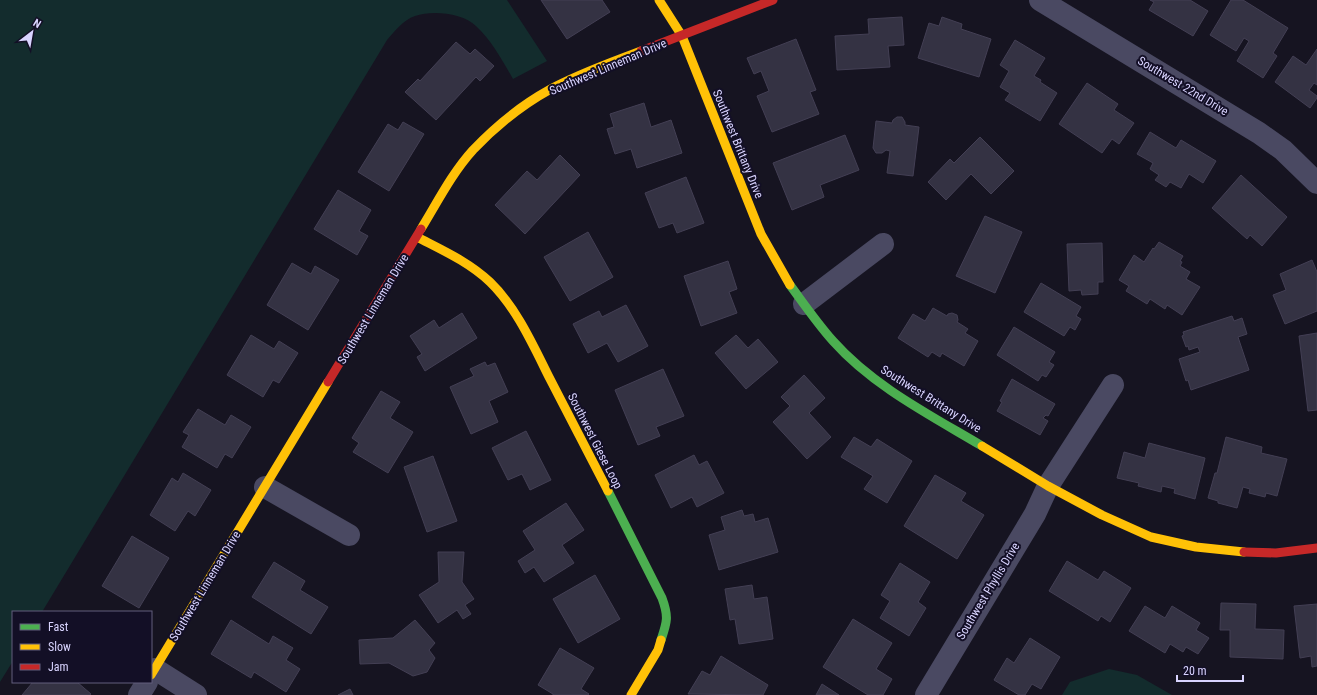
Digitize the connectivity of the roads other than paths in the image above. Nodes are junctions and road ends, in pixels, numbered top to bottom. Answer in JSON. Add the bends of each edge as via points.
{"nodes":[{"id":1,"x":659,"y":0,"type":"edge"},
{"id":2,"x":773,"y":0,"type":"edge"},
{"id":3,"x":1040,"y":0,"type":"edge"},
{"id":4,"x":682,"y":36,"type":"junction"},
{"id":5,"x":1317,"y":183,"type":"edge"},
{"id":6,"x":417,"y":236,"type":"junction"},
{"id":7,"x":883,"y":244,"type":"dead end"},
{"id":8,"x":804,"y":304,"type":"junction"},
{"id":9,"x":1113,"y":385,"type":"dead end"},
{"id":10,"x":1048,"y":486,"type":"junction"},
{"id":11,"x":265,"y":487,"type":"junction"},
{"id":12,"x":349,"y":535,"type":"dead end"},
{"id":13,"x":1317,"y":548,"type":"edge"},
{"id":14,"x":152,"y":673,"type":"edge"},
{"id":15,"x":152,"y":675,"type":"edge"},
{"id":16,"x":146,"y":683,"type":"edge"},
{"id":17,"x":139,"y":695,"type":"edge"},
{"id":18,"x":196,"y":695,"type":"edge"},
{"id":19,"x":631,"y":695,"type":"edge"},
{"id":20,"x":926,"y":695,"type":"edge"}],
"edges":[{"from":1,"to":4,"type":"street","name":"Southwest Brittany Drive"},
{"from":2,"to":4,"type":"street"},
{"from":3,"to":5,"type":"street","name":"Southwest 22nd Drive","via":[[1259,133],[1283,150]]},
{"from":4,"to":6,"type":"street","name":"Southwest Linneman Drive","via":[[563,83],[519,109],[486,137],[463,162]]},
{"from":4,"to":8,"type":"street","name":"Southwest Brittany Drive","via":[[762,234],[784,277]]},
{"from":6,"to":11,"type":"street","name":"Southwest Linneman Drive"},
{"from":6,"to":19,"type":"street","name":"Southwest Giese Loop","via":[[475,270],[504,298],[526,332],[662,598],[667,620],[658,650]]},
{"from":7,"to":8,"type":"street"},
{"from":8,"to":10,"type":"street","name":"Southwest Brittany Drive","via":[[833,341],[859,366],[897,395]]},
{"from":9,"to":10,"type":"street","name":"Southwest Phyllis Drive"},
{"from":10,"to":13,"type":"street","name":"Southwest Brittany Drive","via":[[1102,515],[1152,537],[1234,552],[1276,553]]},
{"from":10,"to":20,"type":"street","name":"Southwest Phyllis Drive","via":[[1035,514]]},
{"from":11,"to":12,"type":"street"},
{"from":11,"to":14,"type":"street","name":"Southwest Linneman Drive"},
{"from":15,"to":18,"type":"street"},
{"from":16,"to":17,"type":"street","name":"Southwest Linneman Drive"}]}
